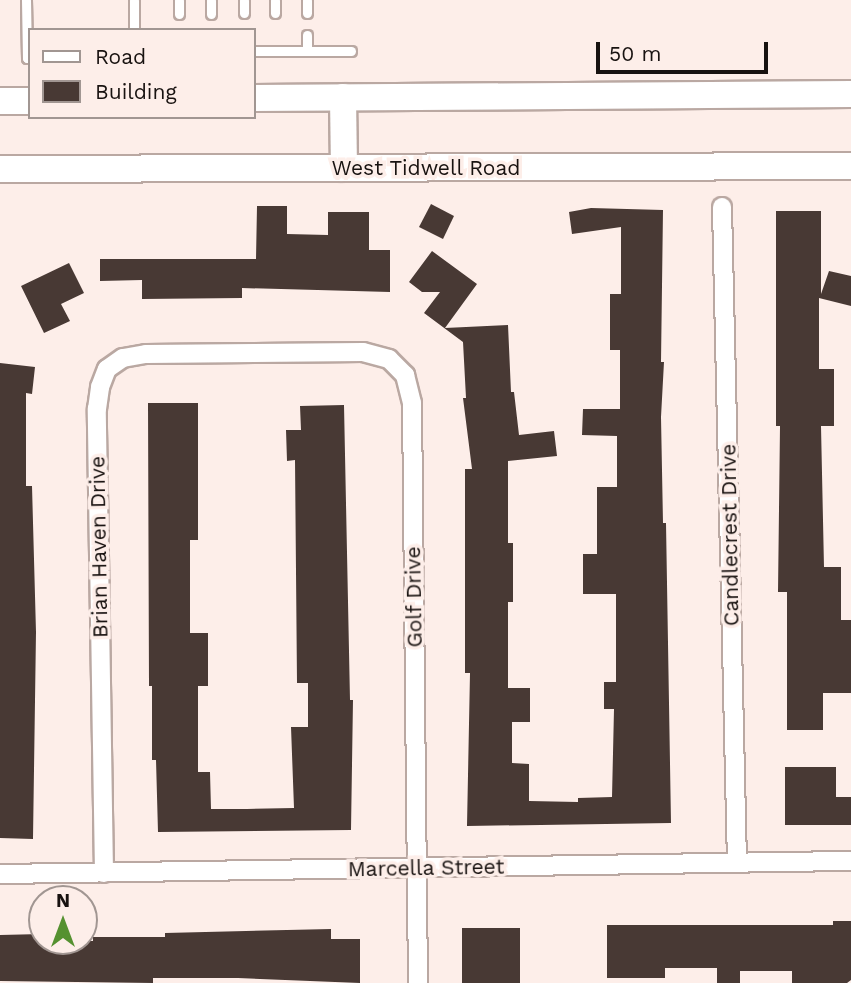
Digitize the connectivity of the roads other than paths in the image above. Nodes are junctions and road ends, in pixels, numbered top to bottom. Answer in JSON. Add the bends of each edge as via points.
{"nodes":[{"id":1,"x":26,"y":0,"type":"edge"},
{"id":2,"x":134,"y":0,"type":"edge"},
{"id":3,"x":179,"y":0,"type":"edge"},
{"id":4,"x":211,"y":0,"type":"edge"},
{"id":5,"x":244,"y":0,"type":"edge"},
{"id":6,"x":275,"y":0,"type":"edge"},
{"id":7,"x":307,"y":0,"type":"edge"},
{"id":8,"x":244,"y":13,"type":"dead end"},
{"id":9,"x":275,"y":13,"type":"dead end"},
{"id":10,"x":307,"y":13,"type":"dead end"},
{"id":11,"x":179,"y":14,"type":"dead end"},
{"id":12,"x":211,"y":14,"type":"dead end"},
{"id":13,"x":134,"y":28,"type":"edge"},
{"id":14,"x":28,"y":29,"type":"edge"},
{"id":15,"x":307,"y":36,"type":"dead end"},
{"id":16,"x":275,"y":39,"type":"dead end"},
{"id":17,"x":256,"y":51,"type":"edge"},
{"id":18,"x":274,"y":51,"type":"junction"},
{"id":19,"x":307,"y":51,"type":"junction"},
{"id":20,"x":351,"y":51,"type":"dead end"},
{"id":21,"x":851,"y":94,"type":"edge"},
{"id":22,"x":343,"y":97,"type":"junction"},
{"id":23,"x":256,"y":98,"type":"edge"},
{"id":24,"x":0,"y":101,"type":"edge"},
{"id":25,"x":28,"y":101,"type":"edge"},
{"id":26,"x":851,"y":166,"type":"edge"},
{"id":27,"x":344,"y":168,"type":"junction"},
{"id":28,"x":0,"y":169,"type":"edge"},
{"id":29,"x":722,"y":207,"type":"dead end"},
{"id":30,"x":248,"y":353,"type":"joint"},
{"id":31,"x":851,"y":861,"type":"edge"},
{"id":32,"x":737,"y":863,"type":"junction"},
{"id":33,"x":416,"y":869,"type":"junction"},
{"id":34,"x":104,"y":873,"type":"junction"},
{"id":35,"x":0,"y":874,"type":"edge"},
{"id":36,"x":418,"y":983,"type":"edge"}],
"edges":[{"from":1,"to":14,"type":"lane"},
{"from":2,"to":13,"type":"lane"},
{"from":3,"to":11,"type":"lane"},
{"from":4,"to":12,"type":"lane"},
{"from":5,"to":8,"type":"lane"},
{"from":6,"to":9,"type":"lane"},
{"from":7,"to":10,"type":"lane"},
{"from":15,"to":19,"type":"lane"},
{"from":16,"to":18,"type":"lane"},
{"from":17,"to":18,"type":"lane"},
{"from":18,"to":19,"type":"lane"},
{"from":19,"to":20,"type":"lane"},
{"from":21,"to":22,"type":"main road"},
{"from":22,"to":23,"type":"main road"},
{"from":22,"to":27,"type":"main road"},
{"from":24,"to":25,"type":"main road"},
{"from":26,"to":27,"type":"main road","name":"West Tidwell Road"},
{"from":27,"to":28,"type":"main road","name":"West Tidwell Road"},
{"from":29,"to":32,"type":"street","name":"Candlecrest Drive"},
{"from":30,"to":33,"type":"street","name":"Golf Drive","via":[[363,352],[389,359],[405,375],[412,403]]},
{"from":30,"to":34,"type":"street","name":"Brian Haven Drive","via":[[123,358],[107,369],[100,387]]},
{"from":31,"to":32,"type":"street","name":"Marcella Street"},
{"from":32,"to":33,"type":"street","name":"Marcella Street"},
{"from":33,"to":34,"type":"street","name":"Marcella Street"},
{"from":33,"to":36,"type":"street","name":"Golf Drive"},
{"from":34,"to":35,"type":"street","name":"Marcella Street"}]}
